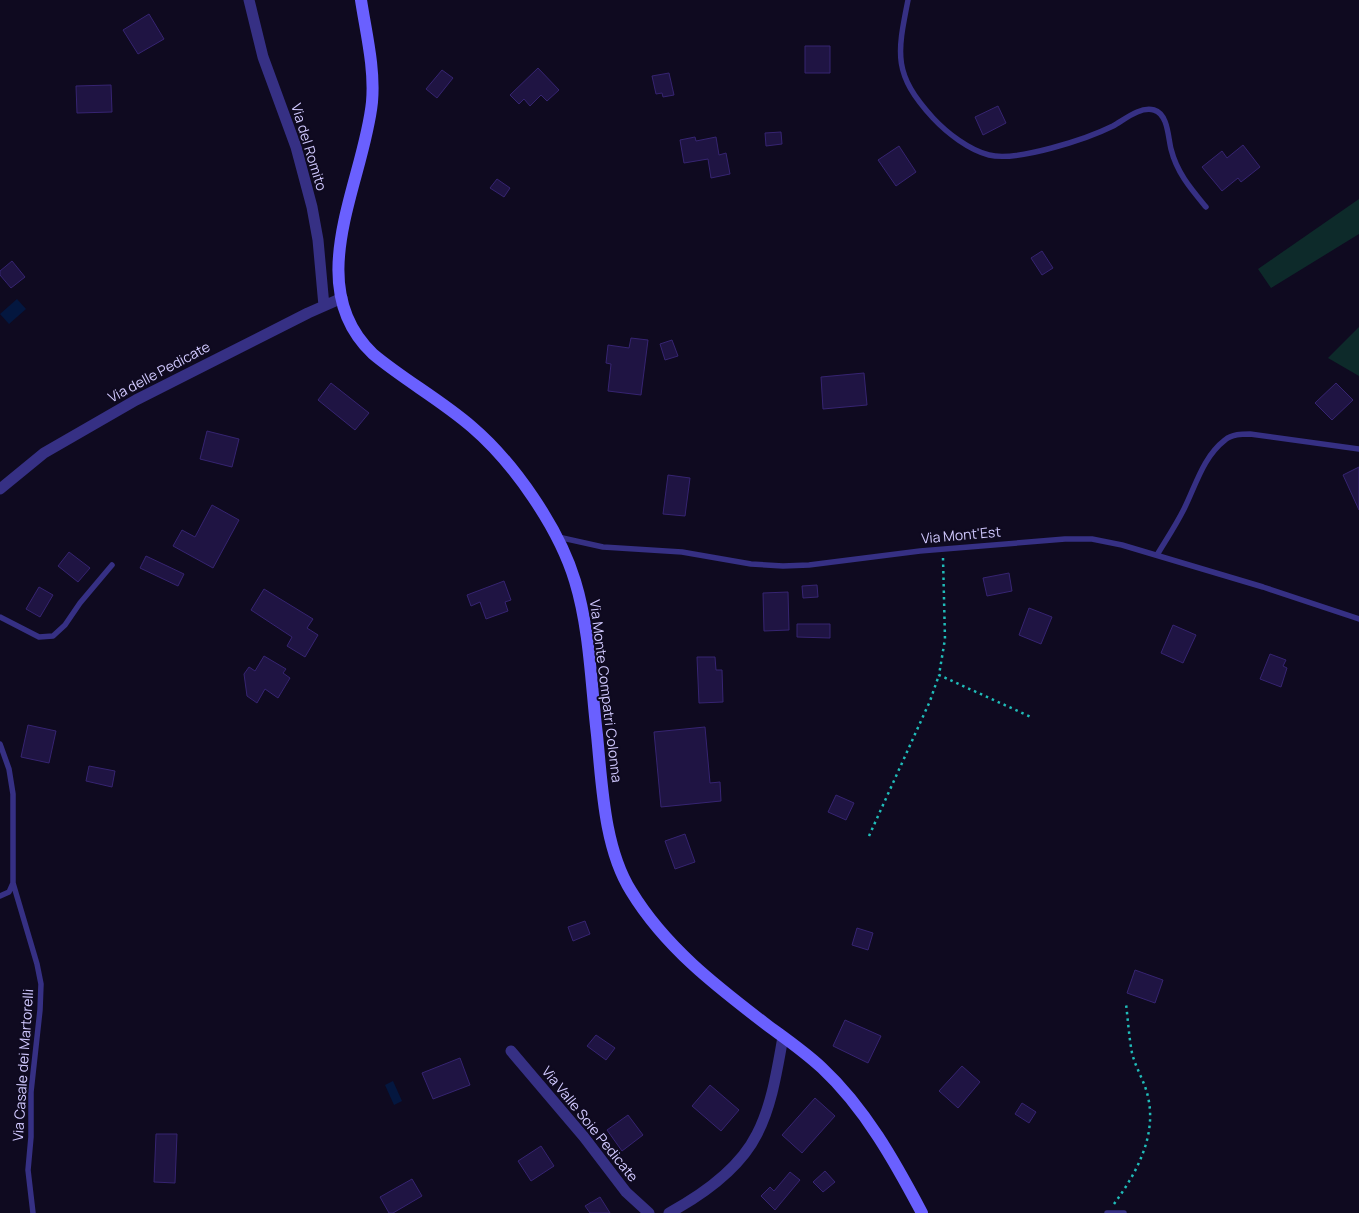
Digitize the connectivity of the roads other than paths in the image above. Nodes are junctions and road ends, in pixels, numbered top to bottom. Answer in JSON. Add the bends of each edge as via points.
{"nodes":[{"id":1,"x":249,"y":0,"type":"edge"},
{"id":2,"x":361,"y":0,"type":"edge"},
{"id":3,"x":908,"y":0,"type":"edge"},
{"id":4,"x":1206,"y":207,"type":"dead end"},
{"id":5,"x":342,"y":298,"type":"junction"},
{"id":6,"x":324,"y":306,"type":"junction"},
{"id":7,"x":1359,"y":449,"type":"edge"},
{"id":8,"x":0,"y":489,"type":"edge"},
{"id":9,"x":556,"y":537,"type":"junction"},
{"id":10,"x":1157,"y":555,"type":"junction"},
{"id":11,"x":112,"y":565,"type":"dead end"},
{"id":12,"x":0,"y":617,"type":"edge"},
{"id":13,"x":1359,"y":619,"type":"edge"},
{"id":14,"x":0,"y":744,"type":"edge"},
{"id":15,"x":13,"y":884,"type":"junction"},
{"id":16,"x":0,"y":896,"type":"edge"},
{"id":17,"x":783,"y":1037,"type":"junction"},
{"id":18,"x":511,"y":1051,"type":"dead end"},
{"id":19,"x":33,"y":1213,"type":"edge"},
{"id":20,"x":649,"y":1213,"type":"edge"},
{"id":21,"x":670,"y":1213,"type":"edge"},
{"id":22,"x":922,"y":1213,"type":"edge"},
{"id":23,"x":1108,"y":1213,"type":"edge"},
{"id":24,"x":1124,"y":1213,"type":"edge"}],
"edges":[{"from":1,"to":6,"type":"street","name":"Via del Romito","via":[[263,57],[296,147],[312,208]]},
{"from":2,"to":5,"type":"street","name":"Via Monte Compatri Colonna","via":[[372,93],[367,130],[340,242],[338,274]]},
{"from":3,"to":4,"type":"lane","via":[[899,49],[904,76],[919,102],[955,137],[987,154],[1009,156],[1072,143],[1140,111],[1156,110],[1164,122],[1178,169]]},
{"from":5,"to":6,"type":"street","name":"Via delle Pedicate"},
{"from":5,"to":9,"type":"street","name":"Via Monte Compatri Colonna","via":[[351,325],[362,344],[485,439],[523,485]]},
{"from":6,"to":8,"type":"street","name":"Via delle Pedicate","via":[[127,404],[44,453]]},
{"from":7,"to":10,"type":"lane","via":[[1250,434],[1228,438],[1209,458]]},
{"from":9,"to":10,"type":"lane","name":"Via Mont'Est","via":[[602,547],[682,552],[774,566],[1086,538],[1114,542]]},
{"from":9,"to":17,"type":"street","name":"Via Monte Compatri Colonna","via":[[572,573],[583,613],[605,806],[622,875],[638,904],[685,958]]},
{"from":10,"to":13,"type":"lane","name":"Via Mont'Est"},
{"from":11,"to":12,"type":"lane","via":[[53,636],[39,637]]},
{"from":14,"to":15,"type":"lane","name":"Via Casale dei Martorelli","via":[[12,787]]},
{"from":15,"to":16,"type":"lane","via":[[9,892]]},
{"from":15,"to":19,"type":"lane","name":"Via Casale dei Martorelli","via":[[41,984],[31,1085],[28,1170]]},
{"from":17,"to":21,"type":"street","via":[[768,1107],[752,1143],[716,1181]]},
{"from":17,"to":22,"type":"street","name":"Via Monte Compatri Colonna","via":[[820,1066],[852,1102],[884,1148]]},
{"from":18,"to":20,"type":"street","name":"Via Valle Soie Pedicate","via":[[584,1136],[626,1192]]},
{"from":23,"to":24,"type":"lane"}]}
